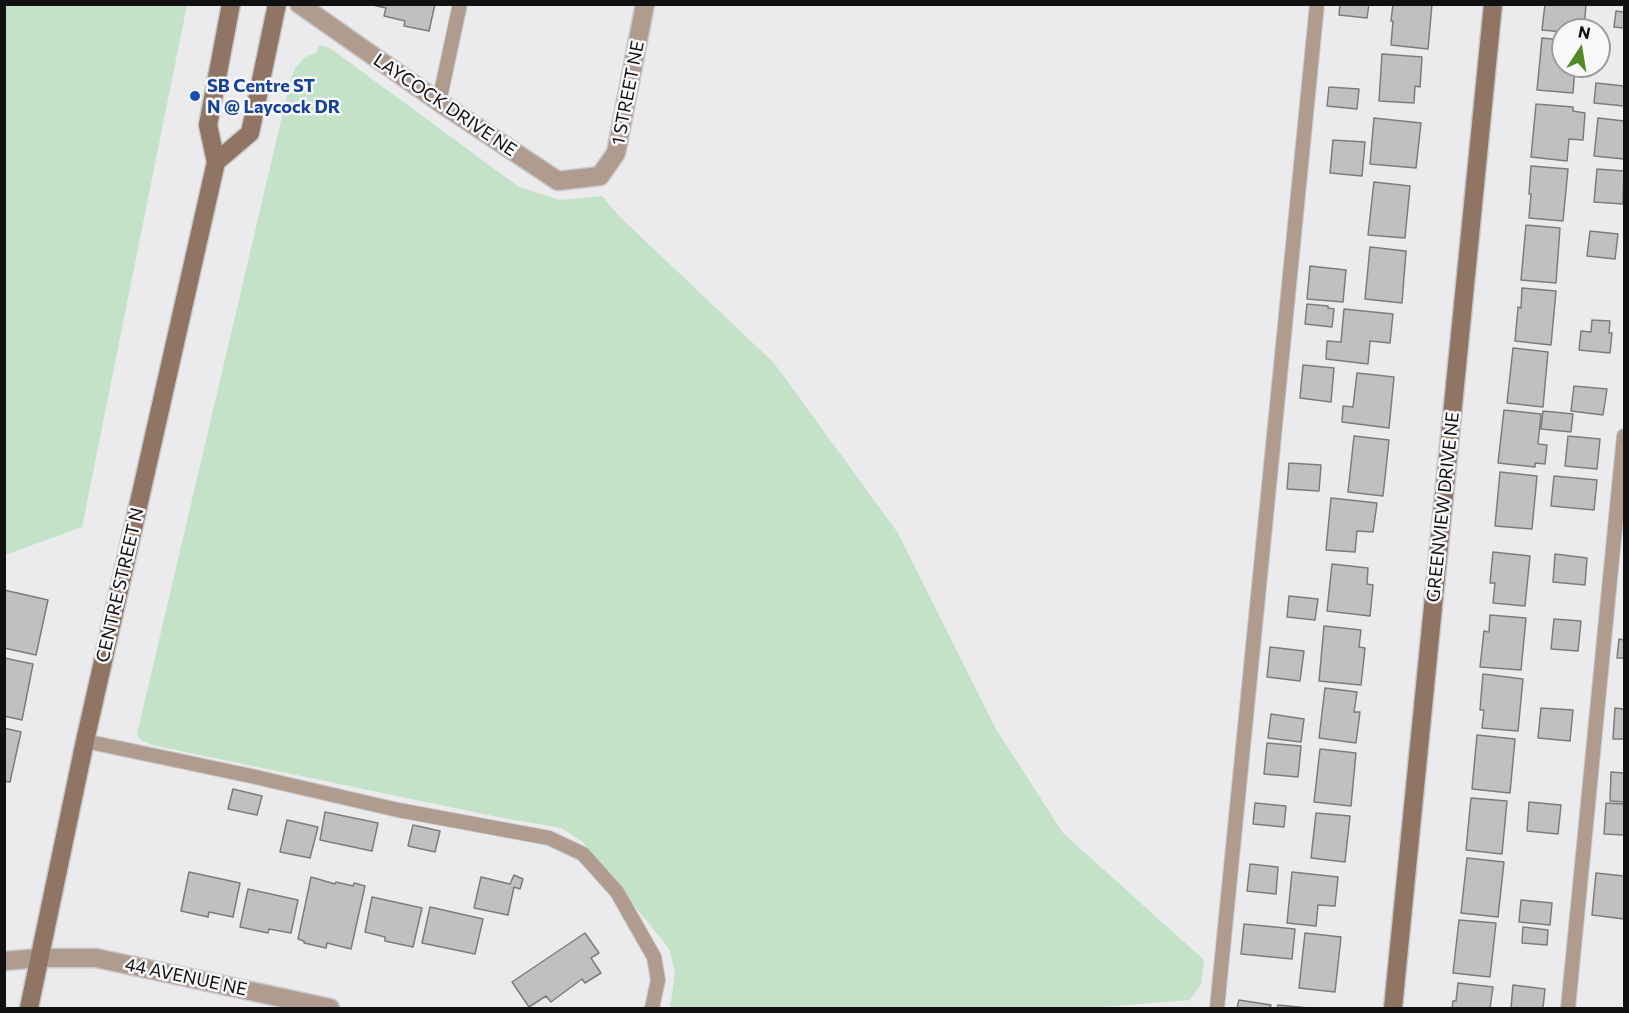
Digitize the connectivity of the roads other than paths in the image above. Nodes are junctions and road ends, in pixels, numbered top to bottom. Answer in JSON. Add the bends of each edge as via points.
{"nodes":[{"id":1,"x":231,"y":4,"type":"edge"},
{"id":2,"x":277,"y":4,"type":"edge"},
{"id":3,"x":299,"y":4,"type":"edge"},
{"id":4,"x":460,"y":4,"type":"edge"},
{"id":5,"x":645,"y":4,"type":"edge"},
{"id":6,"x":1317,"y":4,"type":"edge"},
{"id":7,"x":1492,"y":4,"type":"edge"},
{"id":8,"x":439,"y":102,"type":"junction"},
{"id":9,"x":216,"y":162,"type":"junction"},
{"id":10,"x":600,"y":176,"type":"joint"},
{"id":11,"x":1624,"y":436,"type":"edge"},
{"id":12,"x":85,"y":741,"type":"junction"},
{"id":13,"x":40,"y":958,"type":"junction"},
{"id":14,"x":4,"y":961,"type":"edge"},
{"id":15,"x":29,"y":1008,"type":"edge"},
{"id":16,"x":330,"y":1008,"type":"edge"},
{"id":17,"x":652,"y":1008,"type":"edge"},
{"id":18,"x":1217,"y":1008,"type":"edge"},
{"id":19,"x":1393,"y":1008,"type":"edge"},
{"id":20,"x":1568,"y":1008,"type":"edge"}],
"edges":[{"from":1,"to":9,"type":"main road","name":"CENTRE STREET N","via":[[208,125]]},
{"from":2,"to":9,"type":"main road","via":[[250,133]]},
{"from":3,"to":8,"type":"street","name":"LAYCOCK DRIVE NE"},
{"from":4,"to":8,"type":"lane"},
{"from":5,"to":10,"type":"street","name":"1 STREET NE","via":[[616,153]]},
{"from":6,"to":18,"type":"lane"},
{"from":7,"to":19,"type":"main road","name":"GREENVIEW DRIVE NE"},
{"from":8,"to":10,"type":"street","name":"LAYCOCK DRIVE NE","via":[[558,181]]},
{"from":9,"to":12,"type":"main road","name":"CENTRE STREET N"},
{"from":11,"to":20,"type":"lane"},
{"from":12,"to":13,"type":"main road","name":"CENTRE STREET N"},
{"from":12,"to":17,"type":"lane","via":[[398,810],[549,838],[583,854],[617,892],[654,957],[658,980]]},
{"from":13,"to":14,"type":"street","name":"44 AVENUE NE"},
{"from":13,"to":15,"type":"main road","name":"CENTRE STREET N"},
{"from":13,"to":16,"type":"street","name":"44 AVENUE NE","via":[[96,958]]}]}
